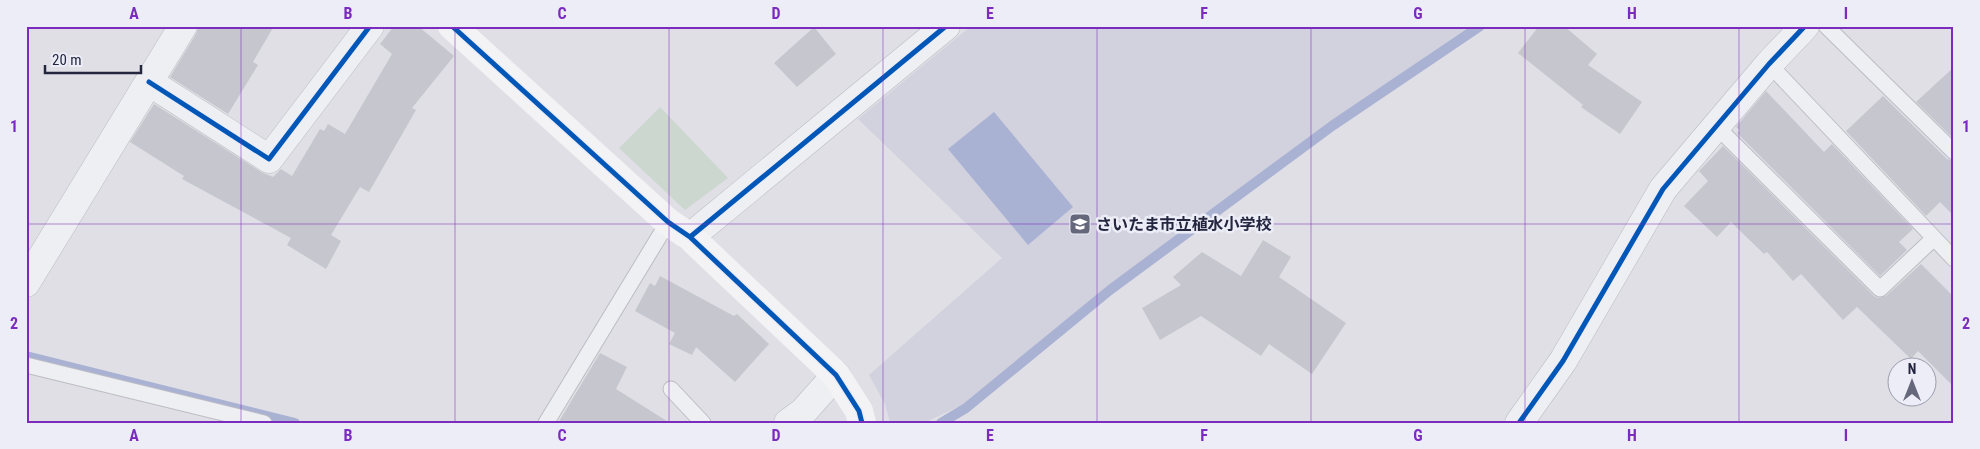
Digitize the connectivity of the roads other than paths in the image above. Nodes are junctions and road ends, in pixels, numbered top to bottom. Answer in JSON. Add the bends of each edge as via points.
{"nodes":[{"id":1,"x":183,"y":26,"type":"edge"},
{"id":2,"x":370,"y":26,"type":"edge"},
{"id":3,"x":452,"y":26,"type":"edge"},
{"id":4,"x":946,"y":26,"type":"edge"},
{"id":5,"x":1805,"y":26,"type":"edge"},
{"id":6,"x":1826,"y":26,"type":"edge"},
{"id":7,"x":1769,"y":64,"type":"junction"},
{"id":8,"x":149,"y":82,"type":"junction"},
{"id":9,"x":1716,"y":126,"type":"junction"},
{"id":10,"x":1954,"y":152,"type":"edge"},
{"id":11,"x":668,"y":222,"type":"junction"},
{"id":12,"x":690,"y":237,"type":"junction"},
{"id":13,"x":1934,"y":238,"type":"junction"},
{"id":14,"x":1954,"y":259,"type":"edge"},
{"id":15,"x":26,"y":283,"type":"edge"},
{"id":16,"x":26,"y":365,"type":"edge"},
{"id":17,"x":836,"y":375,"type":"junction"},
{"id":18,"x":671,"y":389,"type":"dead end"},
{"id":19,"x":264,"y":423,"type":"edge"},
{"id":20,"x":546,"y":423,"type":"edge"},
{"id":21,"x":702,"y":423,"type":"edge"},
{"id":22,"x":788,"y":423,"type":"edge"},
{"id":23,"x":862,"y":423,"type":"edge"},
{"id":24,"x":1519,"y":423,"type":"edge"}],
"edges":[{"from":1,"to":8,"type":"street"},
{"from":2,"to":8,"type":"street","via":[[269,159]]},
{"from":3,"to":11,"type":"street"},
{"from":4,"to":12,"type":"street"},
{"from":5,"to":7,"type":"street"},
{"from":6,"to":10,"type":"lane"},
{"from":7,"to":9,"type":"street"},
{"from":7,"to":13,"type":"lane"},
{"from":8,"to":15,"type":"street"},
{"from":9,"to":13,"type":"lane","via":[[1880,289]]},
{"from":9,"to":24,"type":"street","via":[[1663,189],[1563,361]]},
{"from":11,"to":12,"type":"street"},
{"from":11,"to":20,"type":"lane"},
{"from":12,"to":17,"type":"street"},
{"from":13,"to":14,"type":"lane"},
{"from":16,"to":19,"type":"lane"},
{"from":17,"to":22,"type":"street","via":[[803,412]]},
{"from":17,"to":23,"type":"street","via":[[859,411]]},
{"from":18,"to":21,"type":"lane"}]}
